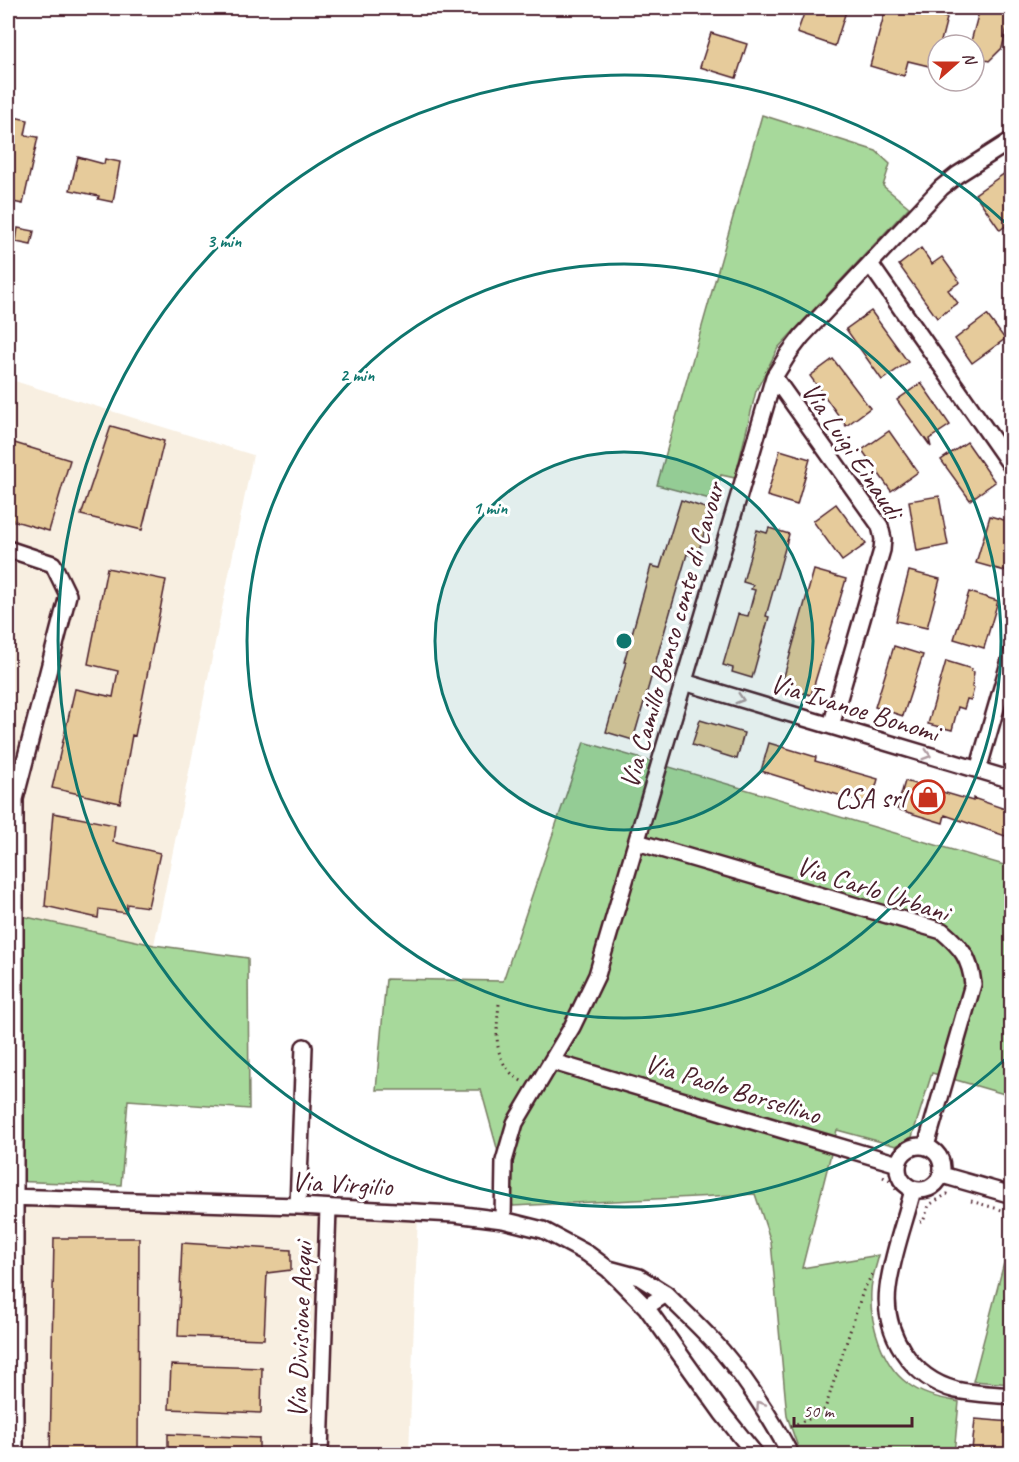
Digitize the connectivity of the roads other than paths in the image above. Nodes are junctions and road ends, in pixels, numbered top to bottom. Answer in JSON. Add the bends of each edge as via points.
{"nodes":[{"id":1,"x":1011,"y":140,"type":"edge"},
{"id":2,"x":870,"y":264,"type":"junction"},
{"id":3,"x":774,"y":377,"type":"junction"},
{"id":4,"x":1011,"y":467,"type":"edge"},
{"id":5,"x":8,"y":549,"type":"edge"},
{"id":6,"x":1011,"y":653,"type":"edge"},
{"id":7,"x":684,"y":682,"type":"junction"},
{"id":8,"x":831,"y":726,"type":"junction"},
{"id":9,"x":978,"y":770,"type":"junction"},
{"id":10,"x":1011,"y":780,"type":"edge"},
{"id":11,"x":11,"y":798,"type":"edge"},
{"id":12,"x":637,"y":842,"type":"junction"},
{"id":13,"x":304,"y":1047,"type":"dead end"},
{"id":14,"x":553,"y":1062,"type":"junction"},
{"id":15,"x":926,"y":1146,"type":"junction"},
{"id":16,"x":898,"y":1164,"type":"junction"},
{"id":17,"x":942,"y":1174,"type":"junction"},
{"id":18,"x":913,"y":1190,"type":"junction"},
{"id":19,"x":1011,"y":1195,"type":"edge"},
{"id":20,"x":11,"y":1197,"type":"edge"},
{"id":21,"x":298,"y":1206,"type":"junction"},
{"id":22,"x":328,"y":1208,"type":"junction"},
{"id":23,"x":503,"y":1220,"type":"junction"},
{"id":24,"x":608,"y":1269,"type":"junction"},
{"id":25,"x":666,"y":1294,"type":"junction"},
{"id":26,"x":646,"y":1307,"type":"junction"},
{"id":27,"x":1011,"y":1396,"type":"edge"},
{"id":28,"x":15,"y":1455,"type":"edge"},
{"id":29,"x":320,"y":1455,"type":"edge"},
{"id":30,"x":755,"y":1455,"type":"edge"},
{"id":31,"x":790,"y":1455,"type":"edge"}],
"edges":[{"from":1,"to":2,"type":"street","name":"Via Camillo Benso conte di Cavour","via":[[941,188]]},
{"from":2,"to":3,"type":"street","name":"Via Camillo Benso conte di Cavour","via":[[802,336]]},
{"from":2,"to":4,"type":"street"},
{"from":3,"to":7,"type":"street","name":"Via Camillo Benso conte di Cavour"},
{"from":3,"to":8,"type":"street","name":"Via Luigi Einaudi","via":[[880,526],[883,539]]},
{"from":5,"to":11,"type":"street","via":[[53,564],[68,595]]},
{"from":6,"to":9,"type":"street"},
{"from":7,"to":8,"type":"street","name":"Via Ivanoe Bonomi","one_way":true},
{"from":7,"to":12,"type":"street","name":"Via Camillo Benso conte di Cavour"},
{"from":8,"to":9,"type":"street","name":"Via Ivanoe Bonomi","one_way":true},
{"from":9,"to":10,"type":"street","name":"Via Ivanoe Bonomi"},
{"from":11,"to":20,"type":"street"},
{"from":12,"to":14,"type":"street","name":"Via Camillo Benso conte di Cavour","via":[[597,975]]},
{"from":12,"to":15,"type":"street","name":"Via Carlo Urbani","via":[[942,931],[960,946],[971,966],[973,984]]},
{"from":13,"to":21,"type":"street"},
{"from":14,"to":16,"type":"street","name":"Via Paolo Borsellino"},
{"from":14,"to":23,"type":"street","name":"Via Camillo Benso conte di Cavour","via":[[515,1123],[504,1161]]},
{"from":15,"to":16,"type":"street","via":[[907,1150]]},
{"from":15,"to":17,"type":"street","via":[[938,1154]]},
{"from":16,"to":18,"type":"street","via":[[898,1175]]},
{"from":17,"to":18,"type":"street","via":[[928,1190]]},
{"from":17,"to":19,"type":"street"},
{"from":18,"to":27,"type":"street","via":[[887,1291],[892,1331],[907,1358],[933,1381],[961,1391]]},
{"from":20,"to":21,"type":"street","name":"Via Virgilio"},
{"from":20,"to":28,"type":"street"},
{"from":21,"to":22,"type":"street","name":"Via Virgilio"},
{"from":22,"to":23,"type":"street","name":"Via Virgilio"},
{"from":22,"to":29,"type":"street","name":"Via Divisione Acqui"},
{"from":23,"to":24,"type":"street","name":"Via Virgilio","via":[[543,1230]]},
{"from":24,"to":25,"type":"street","via":[[639,1277]]},
{"from":24,"to":26,"type":"street","name":"Via Virgilio"},
{"from":25,"to":26,"type":"street"},
{"from":31,"to":25,"type":"street","one_way":true,"via":[[731,1362]]},
{"from":26,"to":30,"type":"street","name":"Via Virgilio"}]}
